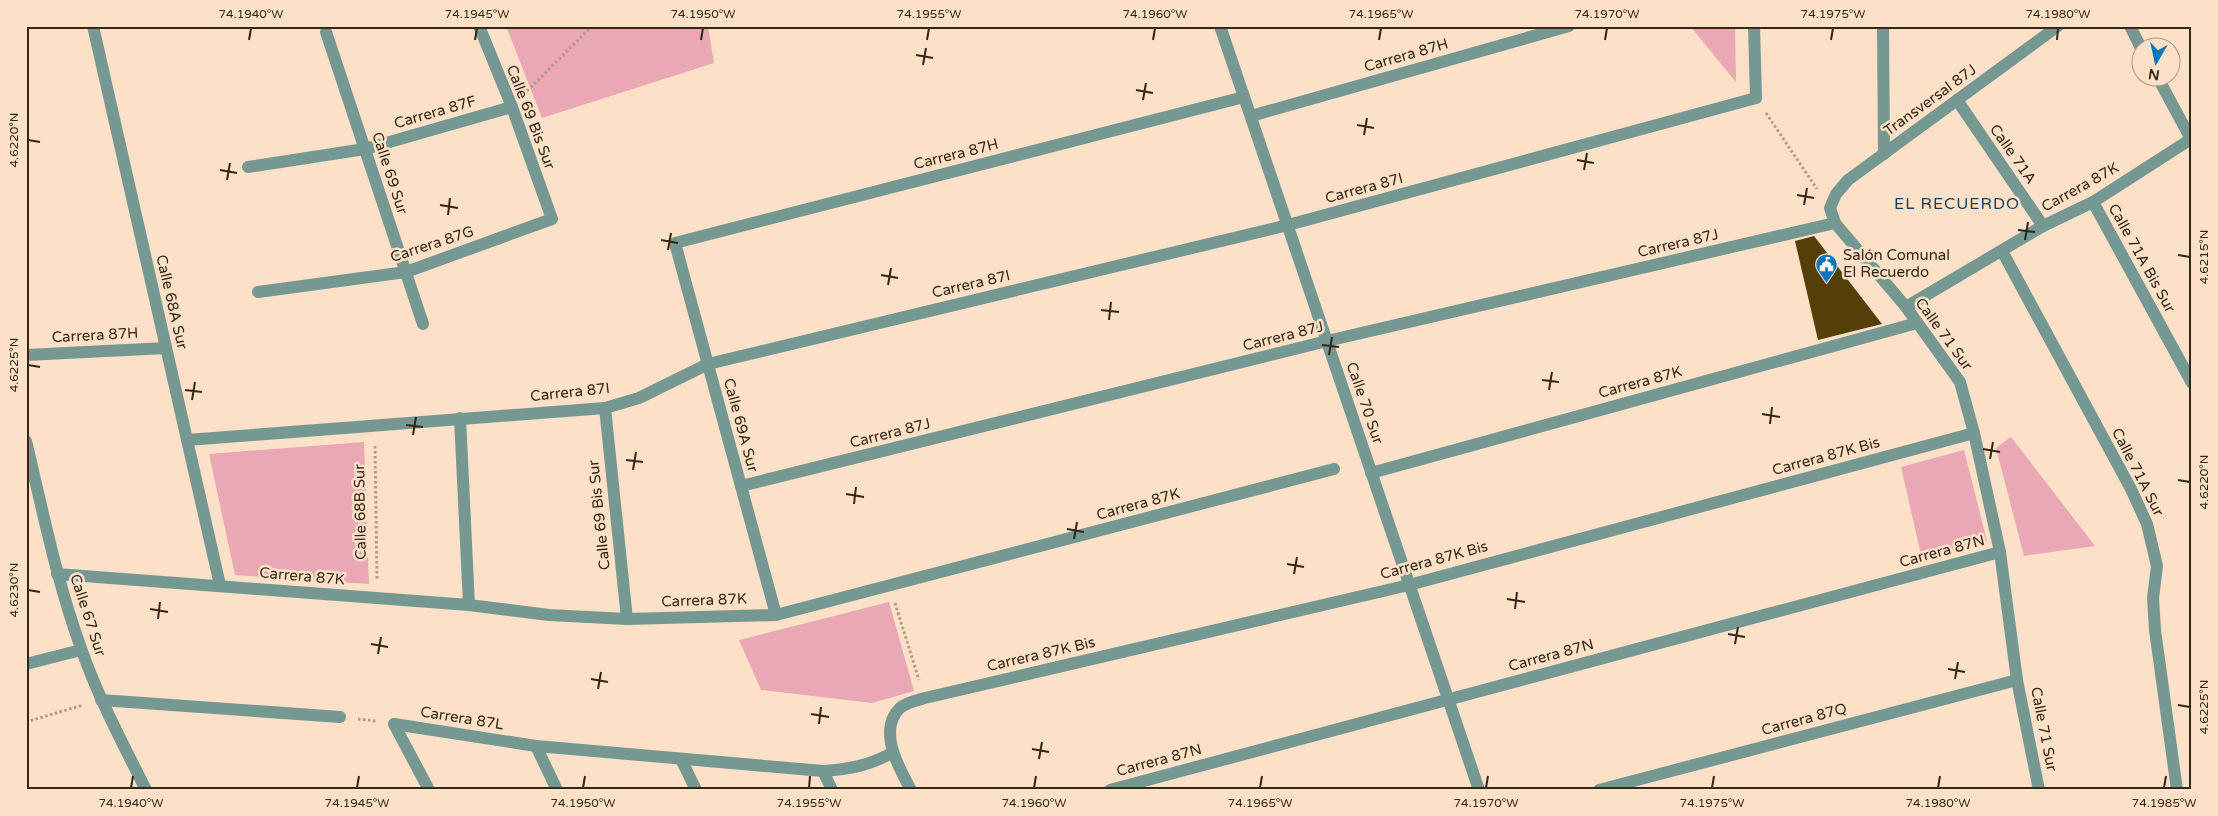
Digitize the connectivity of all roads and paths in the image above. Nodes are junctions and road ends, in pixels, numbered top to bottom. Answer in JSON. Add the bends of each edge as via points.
{"nodes":[{"id":1,"x":93,"y":26,"type":"edge"},
{"id":2,"x":479,"y":26,"type":"edge"},
{"id":3,"x":592,"y":26,"type":"edge"},
{"id":4,"x":1220,"y":26,"type":"edge"},
{"id":5,"x":1569,"y":26,"type":"edge"},
{"id":6,"x":1754,"y":26,"type":"edge"},
{"id":7,"x":1883,"y":26,"type":"edge"},
{"id":8,"x":2058,"y":26,"type":"edge"},
{"id":9,"x":2130,"y":26,"type":"edge"},
{"id":10,"x":326,"y":32,"type":"dead end"},
{"id":11,"x":2137,"y":38,"type":"edge"},
{"id":12,"x":2163,"y":88,"type":"edge"},
{"id":13,"x":1244,"y":97,"type":"junction"},
{"id":14,"x":1756,"y":98,"type":"junction"},
{"id":15,"x":1957,"y":100,"type":"junction"},
{"id":16,"x":512,"y":107,"type":"junction"},
{"id":17,"x":1251,"y":116,"type":"junction"},
{"id":18,"x":2191,"y":140,"type":"edge"},
{"id":19,"x":364,"y":149,"type":"junction"},
{"id":20,"x":1884,"y":154,"type":"junction"},
{"id":21,"x":248,"y":167,"type":"dead end"},
{"id":22,"x":2093,"y":202,"type":"junction"},
{"id":23,"x":1830,"y":208,"type":"junction"},
{"id":24,"x":552,"y":219,"type":"joint"},
{"id":25,"x":1835,"y":223,"type":"junction"},
{"id":26,"x":1288,"y":225,"type":"junction"},
{"id":27,"x":2043,"y":226,"type":"junction"},
{"id":28,"x":675,"y":243,"type":"joint"},
{"id":29,"x":2002,"y":251,"type":"junction"},
{"id":30,"x":406,"y":272,"type":"junction"},
{"id":31,"x":258,"y":292,"type":"dead end"},
{"id":32,"x":1906,"y":307,"type":"junction"},
{"id":33,"x":1917,"y":323,"type":"junction"},
{"id":34,"x":423,"y":324,"type":"dead end"},
{"id":35,"x":1327,"y":342,"type":"junction"},
{"id":36,"x":166,"y":348,"type":"junction"},
{"id":37,"x":26,"y":355,"type":"edge"},
{"id":38,"x":708,"y":364,"type":"junction"},
{"id":39,"x":2192,"y":383,"type":"edge"},
{"id":40,"x":604,"y":408,"type":"junction"},
{"id":41,"x":460,"y":418,"type":"junction"},
{"id":42,"x":375,"y":425,"type":"junction"},
{"id":43,"x":1974,"y":433,"type":"junction"},
{"id":44,"x":187,"y":440,"type":"junction"},
{"id":45,"x":26,"y":441,"type":"edge"},
{"id":46,"x":1334,"y":470,"type":"dead end"},
{"id":47,"x":1371,"y":473,"type":"junction"},
{"id":48,"x":741,"y":486,"type":"junction"},
{"id":49,"x":2000,"y":552,"type":"junction"},
{"id":50,"x":57,"y":574,"type":"junction"},
{"id":51,"x":1409,"y":584,"type":"junction"},
{"id":52,"x":220,"y":585,"type":"junction"},
{"id":53,"x":890,"y":586,"type":"junction"},
{"id":54,"x":377,"y":598,"type":"junction"},
{"id":55,"x":469,"y":605,"type":"junction"},
{"id":56,"x":776,"y":615,"type":"junction"},
{"id":57,"x":627,"y":619,"type":"junction"},
{"id":58,"x":81,"y":650,"type":"junction"},
{"id":59,"x":26,"y":664,"type":"edge"},
{"id":60,"x":2018,"y":680,"type":"junction"},
{"id":61,"x":924,"y":698,"type":"junction"},
{"id":62,"x":101,"y":700,"type":"junction"},
{"id":63,"x":1448,"y":700,"type":"junction"},
{"id":64,"x":340,"y":717,"type":"joint"},
{"id":65,"x":26,"y":722,"type":"edge"},
{"id":66,"x":394,"y":724,"type":"junction"},
{"id":67,"x":536,"y":746,"type":"junction"},
{"id":68,"x":892,"y":753,"type":"junction"},
{"id":69,"x":681,"y":759,"type":"junction"},
{"id":70,"x":823,"y":771,"type":"junction"},
{"id":71,"x":146,"y":790,"type":"edge"},
{"id":72,"x":428,"y":790,"type":"edge"},
{"id":73,"x":557,"y":790,"type":"edge"},
{"id":74,"x":696,"y":790,"type":"edge"},
{"id":75,"x":832,"y":790,"type":"edge"},
{"id":76,"x":911,"y":790,"type":"edge"},
{"id":77,"x":1110,"y":790,"type":"edge"},
{"id":78,"x":1479,"y":790,"type":"edge"},
{"id":79,"x":1599,"y":790,"type":"edge"},
{"id":80,"x":2039,"y":790,"type":"edge"},
{"id":81,"x":2177,"y":790,"type":"edge"}],
"edges":[{"from":1,"to":36,"type":"street","name":"Calle 68A Sur"},
{"from":2,"to":16,"type":"street","name":"Calle 69 Bis Sur"},
{"from":3,"to":16,"type":"path"},
{"from":4,"to":13,"type":"street","name":"Calle 70 Sur"},
{"from":5,"to":17,"type":"street","name":"Carrera 87H"},
{"from":6,"to":14,"type":"street"},
{"from":7,"to":20,"type":"street"},
{"from":8,"to":15,"type":"street","name":"Transversal 87J"},
{"from":9,"to":11,"type":"street"},
{"from":10,"to":19,"type":"street","name":"Calle 69 Sur"},
{"from":12,"to":18,"type":"street"},
{"from":13,"to":17,"type":"street","name":"Calle 70 Sur"},
{"from":13,"to":28,"type":"street","name":"Carrera 87H"},
{"from":14,"to":23,"type":"path"},
{"from":14,"to":26,"type":"street","name":"Carrera 87I"},
{"from":15,"to":20,"type":"street","name":"Transversal 87J"},
{"from":15,"to":27,"type":"street","name":"Calle 71A"},
{"from":16,"to":19,"type":"street","name":"Carrera 87F"},
{"from":16,"to":24,"type":"street","name":"Calle 69 Bis Sur"},
{"from":17,"to":26,"type":"street","name":"Calle 70 Sur"},
{"from":18,"to":22,"type":"street","name":"Carrera 87K"},
{"from":19,"to":21,"type":"street","name":"Carrera 87F"},
{"from":19,"to":30,"type":"street","name":"Calle 69 Sur"},
{"from":20,"to":23,"type":"street","name":"Transversal 87J","via":[[1848,180],[1836,194]]},
{"from":22,"to":27,"type":"street","name":"Carrera 87K"},
{"from":22,"to":39,"type":"street","name":"Calle 71A Bis Sur"},
{"from":23,"to":25,"type":"street","name":"Calle 71 Sur"},
{"from":24,"to":30,"type":"street","name":"Carrera 87G"},
{"from":25,"to":32,"type":"street","name":"Calle 71 Sur"},
{"from":25,"to":35,"type":"street","name":"Carrera 87J"},
{"from":26,"to":35,"type":"street","name":"Calle 70 Sur"},
{"from":26,"to":38,"type":"street","name":"Carrera 87I"},
{"from":27,"to":29,"type":"street","name":"Carrera 87K"},
{"from":28,"to":38,"type":"street","name":"Calle 69A Sur"},
{"from":29,"to":32,"type":"street","name":"Carrera 87K"},
{"from":29,"to":81,"type":"street","name":"Calle 71A Sur","via":[[2147,524],[2157,566],[2153,598],[2155,630]]},
{"from":30,"to":31,"type":"street","name":"Carrera 87G"},
{"from":30,"to":34,"type":"street","name":"Calle 69 Sur"},
{"from":32,"to":33,"type":"street","name":"Calle 71 Sur"},
{"from":33,"to":43,"type":"street","name":"Calle 71 Sur","via":[[1960,382]]},
{"from":33,"to":47,"type":"street","name":"Carrera 87K"},
{"from":35,"to":47,"type":"street","name":"Calle 70 Sur"},
{"from":35,"to":48,"type":"street","name":"Carrera 87J"},
{"from":36,"to":37,"type":"street","name":"Carrera 87H"},
{"from":36,"to":44,"type":"street","name":"Calle 68A Sur"},
{"from":38,"to":40,"type":"street","name":"Carrera 87I","via":[[639,398]]},
{"from":38,"to":48,"type":"street","name":"Calle 69A Sur"},
{"from":40,"to":41,"type":"street","name":"Carrera 87I"},
{"from":40,"to":57,"type":"street","name":"Calle 69 Bis Sur"},
{"from":41,"to":42,"type":"street","name":"Carrera 87I"},
{"from":41,"to":55,"type":"street"},
{"from":42,"to":44,"type":"street","name":"Carrera 87I"},
{"from":42,"to":54,"type":"path","name":"Calle 68B Sur"},
{"from":43,"to":49,"type":"street","name":"Calle 71 Sur"},
{"from":43,"to":51,"type":"street","name":"Carrera 87K Bis"},
{"from":44,"to":52,"type":"street","name":"Calle 68A Sur"},
{"from":45,"to":50,"type":"street","name":"Calle 67 Sur"},
{"from":46,"to":53,"type":"street","name":"Carrera 87K"},
{"from":47,"to":51,"type":"street","name":"Calle 70 Sur"},
{"from":48,"to":56,"type":"street","name":"Calle 69A Sur"},
{"from":49,"to":60,"type":"street","name":"Calle 71 Sur"},
{"from":49,"to":63,"type":"street","name":"Carrera 87N"},
{"from":50,"to":52,"type":"street","name":"Carrera 87K"},
{"from":50,"to":58,"type":"street","name":"Calle 67 Sur"},
{"from":51,"to":61,"type":"street","name":"Carrera 87K Bis"},
{"from":51,"to":63,"type":"street","name":"Calle 70 Sur"},
{"from":52,"to":54,"type":"street","name":"Carrera 87K"},
{"from":53,"to":56,"type":"street","name":"Carrera 87K"},
{"from":53,"to":61,"type":"path"},
{"from":54,"to":55,"type":"street","name":"Carrera 87K"},
{"from":55,"to":57,"type":"street","name":"Carrera 87K","via":[[549,615]]},
{"from":56,"to":57,"type":"street","name":"Carrera 87K"},
{"from":58,"to":59,"type":"street"},
{"from":58,"to":62,"type":"street","name":"Calle 67 Sur"},
{"from":60,"to":79,"type":"street","name":"Carrera 87Q"},
{"from":60,"to":80,"type":"street","name":"Calle 71 Sur"},
{"from":61,"to":68,"type":"street","name":"Carrera 87K Bis","via":[[900,707],[890,722]]},
{"from":62,"to":64,"type":"street"},
{"from":62,"to":65,"type":"path"},
{"from":62,"to":71,"type":"street","name":"Calle 67 Sur"},
{"from":63,"to":77,"type":"street","name":"Carrera 87N"},
{"from":63,"to":78,"type":"street","name":"Calle 70 Sur"},
{"from":64,"to":66,"type":"path"},
{"from":66,"to":67,"type":"street","name":"Carrera 87L"},
{"from":66,"to":72,"type":"street"},
{"from":67,"to":69,"type":"street","name":"Carrera 87L"},
{"from":67,"to":73,"type":"street"},
{"from":68,"to":70,"type":"street","name":"Carrera 87L","via":[[872,764],[853,769]]},
{"from":68,"to":76,"type":"street"},
{"from":69,"to":70,"type":"street","name":"Carrera 87L"},
{"from":69,"to":74,"type":"street"},
{"from":70,"to":75,"type":"street"}]}
